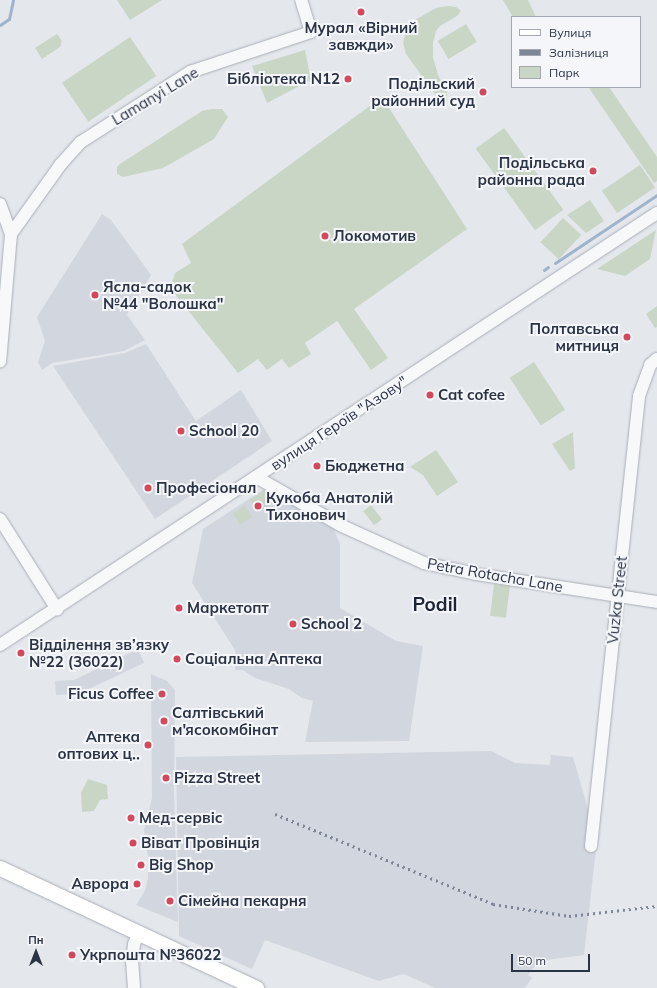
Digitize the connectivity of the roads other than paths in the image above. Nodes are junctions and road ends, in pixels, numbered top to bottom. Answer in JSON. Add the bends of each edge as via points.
{"nodes":[{"id":1,"x":301,"y":0,"type":"edge"},
{"id":2,"x":0,"y":204,"type":"edge"},
{"id":3,"x":657,"y":213,"type":"edge"},
{"id":4,"x":11,"y":234,"type":"junction"},
{"id":5,"x":1,"y":342,"type":"edge"},
{"id":6,"x":657,"y":359,"type":"edge"},
{"id":7,"x":0,"y":362,"type":"edge"},
{"id":8,"x":256,"y":477,"type":"junction"},
{"id":9,"x":0,"y":518,"type":"edge"},
{"id":10,"x":618,"y":596,"type":"junction"},
{"id":11,"x":657,"y":602,"type":"edge"},
{"id":12,"x":57,"y":609,"type":"junction"},
{"id":13,"x":0,"y":645,"type":"edge"},
{"id":14,"x":591,"y":846,"type":"dead end"},
{"id":15,"x":0,"y":868,"type":"edge"},
{"id":16,"x":139,"y":933,"type":"junction"},
{"id":17,"x":134,"y":988,"type":"edge"},
{"id":18,"x":256,"y":988,"type":"edge"}],
"edges":[{"from":1,"to":4,"type":"street","name":"Lamanyi Lane","via":[[311,32],[190,72],[81,142],[60,164]]},
{"from":2,"to":4,"type":"street"},
{"from":3,"to":8,"type":"street","name":"вулиця Героїв \"Азову\""},
{"from":4,"to":5,"type":"street"},
{"from":5,"to":7,"type":"street"},
{"from":6,"to":10,"type":"street","name":"Vuzka Street","via":[[650,365],[639,396]]},
{"from":8,"to":10,"type":"street","name":"Petra Rotacha Lane","via":[[342,526],[424,563],[476,574]]},
{"from":8,"to":12,"type":"street","name":"вулиця Героїв \"Азову\""},
{"from":9,"to":12,"type":"street"},
{"from":10,"to":11,"type":"street","name":"Petra Rotacha Lane"},
{"from":10,"to":14,"type":"street","name":"Vuzka Street"},
{"from":12,"to":13,"type":"street","name":"вулиця Героїв \"Азову\""},
{"from":15,"to":16,"type":"main road"},
{"from":16,"to":17,"type":"street","via":[[134,944],[132,961]]},
{"from":16,"to":18,"type":"main road"}]}
